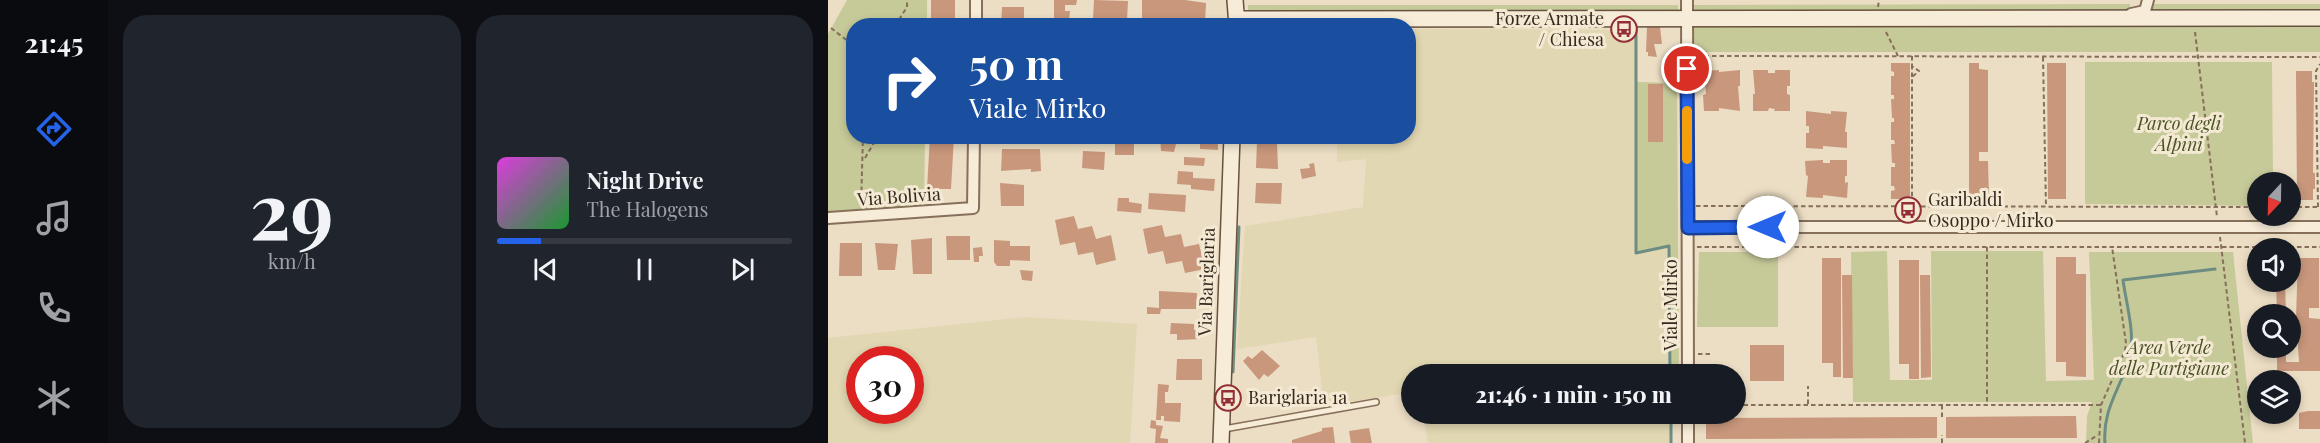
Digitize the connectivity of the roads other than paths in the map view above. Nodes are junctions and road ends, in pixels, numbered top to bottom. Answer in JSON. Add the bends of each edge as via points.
{"nodes":[{"id":1,"x":976,"y":0,"type":"edge"},
{"id":2,"x":1235,"y":0,"type":"edge"},
{"id":3,"x":1687,"y":0,"type":"edge"},
{"id":4,"x":2148,"y":0,"type":"edge"},
{"id":5,"x":976,"y":18,"type":"edge"},
{"id":6,"x":1237,"y":18,"type":"edge"},
{"id":7,"x":2096,"y":18,"type":"junction"},
{"id":8,"x":2320,"y":18,"type":"edge"},
{"id":9,"x":1687,"y":19,"type":"junction"},
{"id":10,"x":1416,"y":21,"type":"edge"},
{"id":11,"x":1687,"y":45,"type":"junction"},
{"id":12,"x":1687,"y":83,"type":"junction"},
{"id":13,"x":974,"y":144,"type":"edge"},
{"id":14,"x":1232,"y":144,"type":"edge"},
{"id":15,"x":828,"y":218,"type":"edge"},
{"id":16,"x":2320,"y":227,"type":"edge"},
{"id":17,"x":1688,"y":228,"type":"junction"},
{"id":18,"x":1688,"y":364,"type":"edge"},
{"id":19,"x":1376,"y":402,"type":"dead end"},
{"id":20,"x":1688,"y":424,"type":"edge"},
{"id":21,"x":1221,"y":436,"type":"edge"},
{"id":22,"x":1688,"y":443,"type":"edge"}],
"edges":[{"from":1,"to":5,"type":"street"},
{"from":2,"to":6,"type":"street"},
{"from":3,"to":9,"type":"street","name":"Viale Mirko"},
{"from":4,"to":7,"type":"street","via":[[2142,13]]},
{"from":7,"to":8,"type":"street"},
{"from":7,"to":9,"type":"street"},
{"from":9,"to":10,"type":"street"},
{"from":9,"to":11,"type":"street","name":"Viale Mirko"},
{"from":11,"to":12,"type":"street","name":"Viale Mirko"},
{"from":11,"to":12,"type":"lane","via":[[1675,51],[1671,72]]},
{"from":12,"to":17,"type":"street","name":"Viale Mirko"},
{"from":13,"to":15,"type":"street","name":"Via Bolivia","via":[[973,208]]},
{"from":14,"to":21,"type":"street","name":"Via Bariglaria"},
{"from":16,"to":17,"type":"street"},
{"from":17,"to":18,"type":"street","name":"Viale Mirko"},
{"from":19,"to":21,"type":"lane","name":"Via Bariglaria"},
{"from":20,"to":22,"type":"street"}]}
